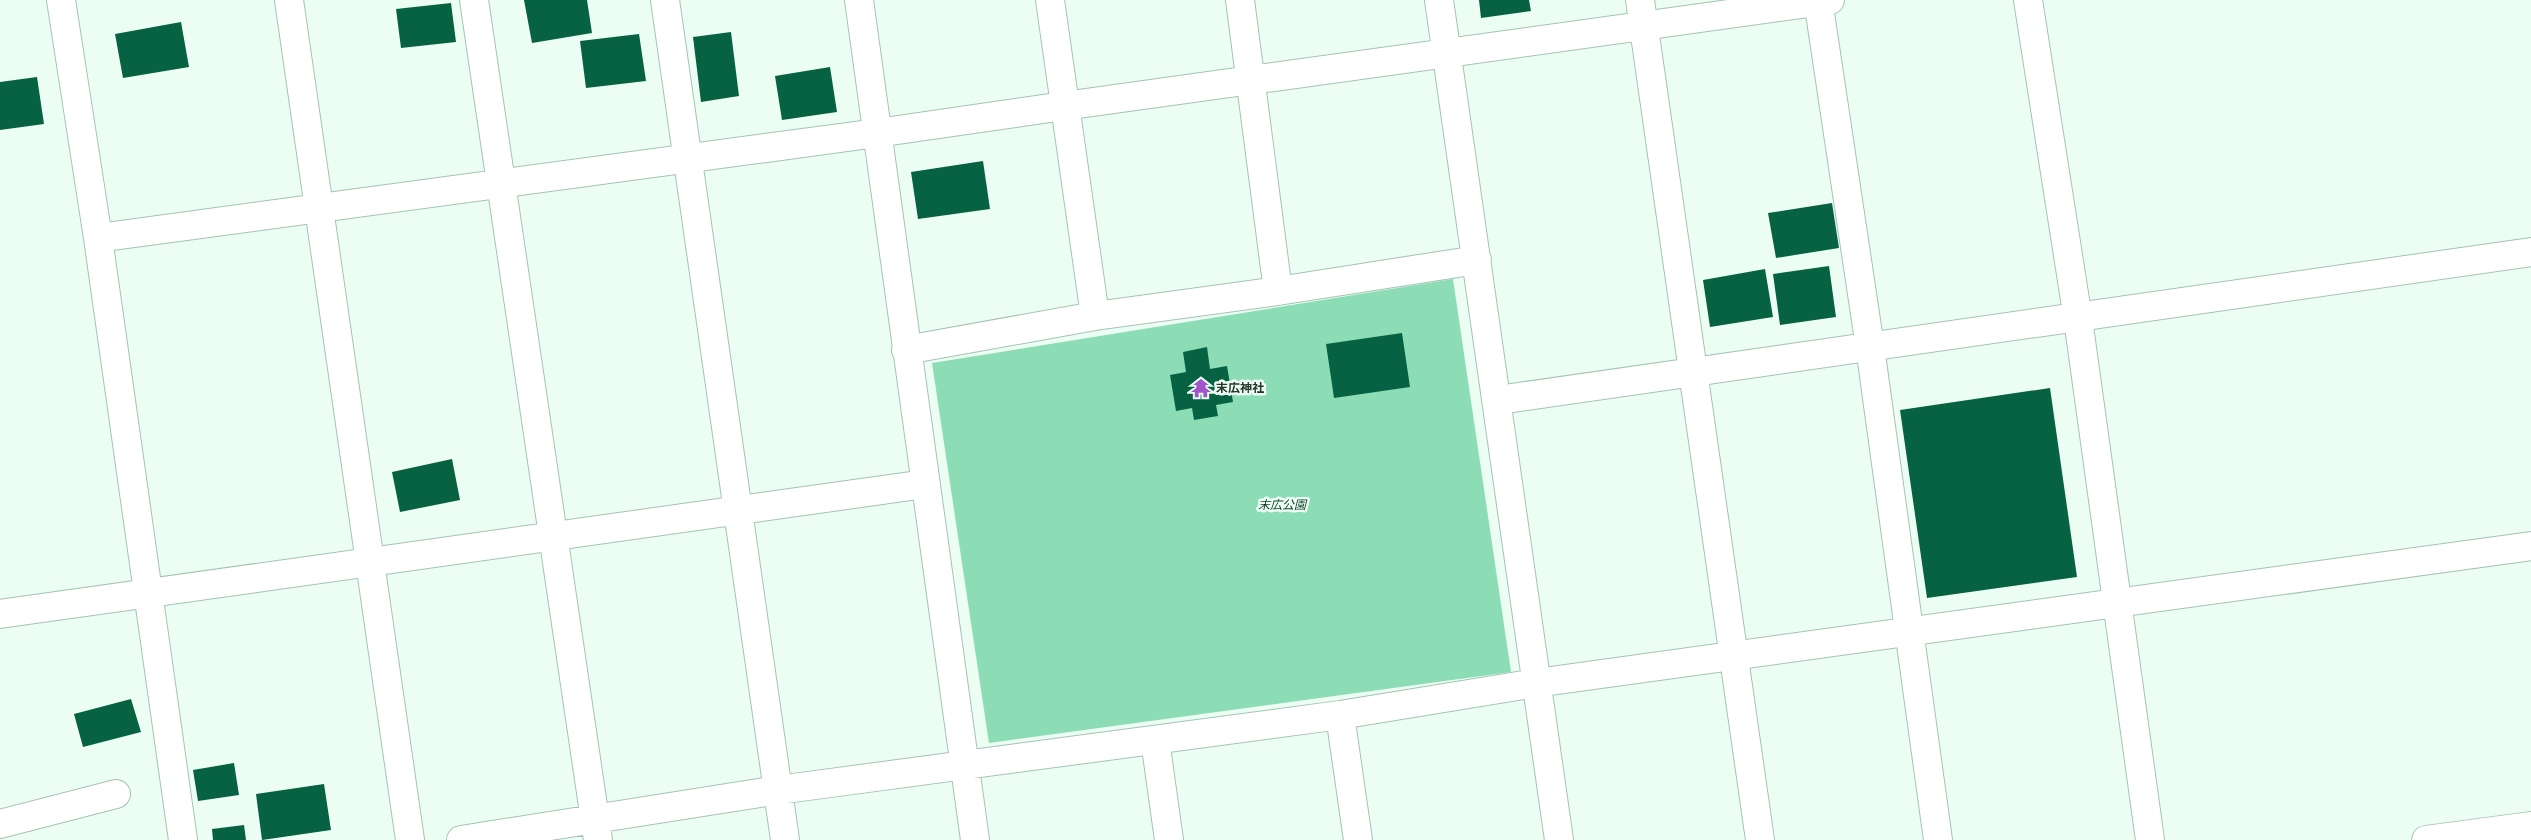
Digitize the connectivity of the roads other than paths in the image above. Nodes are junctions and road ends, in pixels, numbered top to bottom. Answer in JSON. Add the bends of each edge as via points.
{"nodes":[{"id":1,"x":61,"y":0,"type":"edge"},
{"id":2,"x":289,"y":0,"type":"edge"},
{"id":3,"x":474,"y":0,"type":"edge"},
{"id":4,"x":665,"y":0,"type":"edge"},
{"id":5,"x":859,"y":0,"type":"edge"},
{"id":6,"x":1050,"y":0,"type":"edge"},
{"id":7,"x":1240,"y":0,"type":"edge"},
{"id":8,"x":1439,"y":0,"type":"edge"},
{"id":9,"x":2028,"y":0,"type":"edge"},
{"id":10,"x":1822,"y":1,"type":"edge"},
{"id":11,"x":1642,"y":13,"type":"edge"},
{"id":12,"x":1446,"y":53,"type":"junction"},
{"id":13,"x":1252,"y":80,"type":"junction"},
{"id":14,"x":1064,"y":106,"type":"junction"},
{"id":15,"x":877,"y":134,"type":"junction"},
{"id":16,"x":688,"y":158,"type":"junction"},
{"id":17,"x":501,"y":183,"type":"junction"},
{"id":18,"x":319,"y":208,"type":"junction"},
{"id":19,"x":98,"y":238,"type":"junction"},
{"id":20,"x":2531,"y":252,"type":"edge"},
{"id":21,"x":1477,"y":260,"type":"junction"},
{"id":22,"x":1278,"y":291,"type":"junction"},
{"id":23,"x":1095,"y":316,"type":"junction"},
{"id":24,"x":2078,"y":319,"type":"junction"},
{"id":25,"x":1870,"y":347,"type":"junction"},
{"id":26,"x":906,"y":350,"type":"junction"},
{"id":27,"x":1693,"y":373,"type":"junction"},
{"id":28,"x":1498,"y":400,"type":"junction"},
{"id":29,"x":925,"y":484,"type":"junction"},
{"id":30,"x":738,"y":511,"type":"junction"},
{"id":31,"x":552,"y":537,"type":"junction"},
{"id":32,"x":2531,"y":546,"type":"edge"},
{"id":33,"x":370,"y":563,"type":"junction"},
{"id":34,"x":150,"y":594,"type":"junction"},
{"id":35,"x":2117,"y":603,"type":"junction"},
{"id":36,"x":0,"y":614,"type":"edge"},
{"id":37,"x":1909,"y":630,"type":"junction"},
{"id":38,"x":1733,"y":656,"type":"junction"},
{"id":39,"x":1536,"y":683,"type":"junction"},
{"id":40,"x":1340,"y":715,"type":"junction"},
{"id":41,"x":1155,"y":740,"type":"junction"},
{"id":42,"x":964,"y":766,"type":"junction"},
{"id":43,"x":778,"y":790,"type":"junction"},
{"id":44,"x":116,"y":794,"type":"dead end"},
{"id":45,"x":0,"y":824,"type":"edge"},
{"id":46,"x":2531,"y":826,"type":"edge"},
{"id":47,"x":597,"y":830,"type":"edge"},
{"id":48,"x":183,"y":840,"type":"edge"},
{"id":49,"x":410,"y":840,"type":"edge"},
{"id":50,"x":461,"y":840,"type":"edge"},
{"id":51,"x":785,"y":840,"type":"edge"},
{"id":52,"x":975,"y":840,"type":"edge"},
{"id":53,"x":1169,"y":840,"type":"edge"},
{"id":54,"x":1358,"y":840,"type":"edge"},
{"id":55,"x":1559,"y":840,"type":"edge"},
{"id":56,"x":1760,"y":840,"type":"edge"},
{"id":57,"x":1938,"y":840,"type":"edge"},
{"id":58,"x":2150,"y":840,"type":"edge"},
{"id":59,"x":2426,"y":840,"type":"edge"}],
"edges":[{"from":1,"to":19,"type":"street"},
{"from":2,"to":18,"type":"street"},
{"from":3,"to":17,"type":"street"},
{"from":4,"to":16,"type":"street"},
{"from":5,"to":15,"type":"street"},
{"from":6,"to":14,"type":"street"},
{"from":7,"to":13,"type":"street"},
{"from":8,"to":12,"type":"street"},
{"from":9,"to":24,"type":"street"},
{"from":10,"to":11,"type":"street"},
{"from":10,"to":25,"type":"street"},
{"from":11,"to":12,"type":"street"},
{"from":11,"to":27,"type":"street"},
{"from":12,"to":13,"type":"street"},
{"from":12,"to":21,"type":"street"},
{"from":13,"to":14,"type":"street"},
{"from":13,"to":22,"type":"street"},
{"from":14,"to":15,"type":"street"},
{"from":14,"to":23,"type":"street"},
{"from":15,"to":16,"type":"street"},
{"from":15,"to":26,"type":"street"},
{"from":16,"to":17,"type":"street"},
{"from":16,"to":30,"type":"street"},
{"from":17,"to":18,"type":"street"},
{"from":17,"to":31,"type":"street"},
{"from":18,"to":19,"type":"street"},
{"from":18,"to":33,"type":"street"},
{"from":19,"to":34,"type":"street"},
{"from":20,"to":24,"type":"street"},
{"from":21,"to":22,"type":"street"},
{"from":21,"to":28,"type":"street"},
{"from":22,"to":23,"type":"street"},
{"from":23,"to":26,"type":"street"},
{"from":24,"to":25,"type":"street"},
{"from":24,"to":35,"type":"street"},
{"from":25,"to":27,"type":"street"},
{"from":25,"to":37,"type":"street"},
{"from":26,"to":29,"type":"street"},
{"from":27,"to":28,"type":"street"},
{"from":27,"to":38,"type":"street"},
{"from":28,"to":39,"type":"street"},
{"from":29,"to":30,"type":"street"},
{"from":29,"to":42,"type":"street"},
{"from":30,"to":31,"type":"street"},
{"from":30,"to":43,"type":"street"},
{"from":31,"to":33,"type":"street"},
{"from":31,"to":47,"type":"street"},
{"from":32,"to":35,"type":"street"},
{"from":33,"to":34,"type":"street"},
{"from":33,"to":49,"type":"street"},
{"from":34,"to":36,"type":"street"},
{"from":34,"to":48,"type":"street"},
{"from":35,"to":37,"type":"street"},
{"from":35,"to":58,"type":"street"},
{"from":37,"to":38,"type":"street"},
{"from":37,"to":57,"type":"street"},
{"from":38,"to":39,"type":"street"},
{"from":38,"to":56,"type":"street"},
{"from":39,"to":40,"type":"street"},
{"from":39,"to":55,"type":"street"},
{"from":40,"to":41,"type":"street"},
{"from":40,"to":54,"type":"street"},
{"from":41,"to":42,"type":"street"},
{"from":41,"to":53,"type":"street"},
{"from":42,"to":43,"type":"street"},
{"from":42,"to":52,"type":"street"},
{"from":43,"to":47,"type":"street"},
{"from":43,"to":51,"type":"street"},
{"from":44,"to":45,"type":"street"},
{"from":46,"to":59,"type":"street"},
{"from":47,"to":50,"type":"street"}]}
